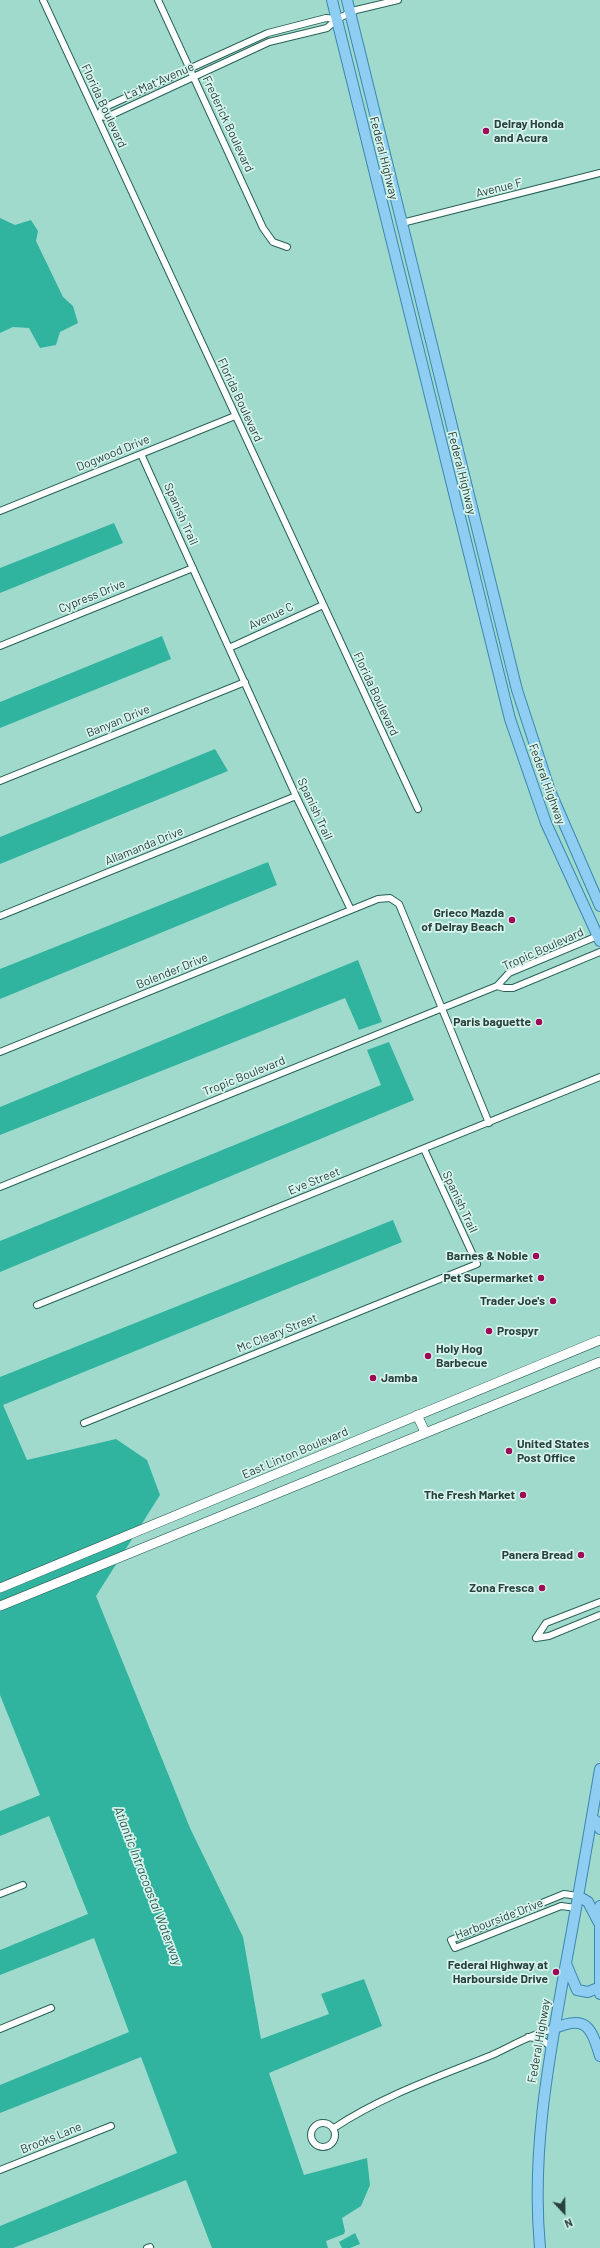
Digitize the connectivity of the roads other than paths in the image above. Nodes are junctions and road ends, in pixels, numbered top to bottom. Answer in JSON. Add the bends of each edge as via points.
{"nodes":[{"id":1,"x":43,"y":0,"type":"edge"},
{"id":2,"x":158,"y":0,"type":"edge"},
{"id":3,"x":332,"y":0,"type":"edge"},
{"id":4,"x":347,"y":0,"type":"edge"},
{"id":5,"x":398,"y":0,"type":"edge"},
{"id":6,"x":350,"y":13,"type":"junction"},
{"id":7,"x":337,"y":19,"type":"junction"},
{"id":8,"x":190,"y":68,"type":"junction"},
{"id":9,"x":194,"y":77,"type":"junction"},
{"id":10,"x":98,"y":116,"type":"junction"},
{"id":11,"x":600,"y":173,"type":"edge"},
{"id":12,"x":402,"y":223,"type":"junction"},
{"id":13,"x":287,"y":247,"type":"dead end"},
{"id":14,"x":235,"y":416,"type":"junction"},
{"id":15,"x":141,"y":454,"type":"junction"},
{"id":16,"x":0,"y":511,"type":"edge"},
{"id":17,"x":193,"y":568,"type":"junction"},
{"id":18,"x":323,"y":604,"type":"junction"},
{"id":19,"x":0,"y":646,"type":"edge"},
{"id":20,"x":229,"y":648,"type":"junction"},
{"id":21,"x":244,"y":682,"type":"junction"},
{"id":22,"x":526,"y":767,"type":"junction"},
{"id":23,"x":544,"y":776,"type":"junction"},
{"id":24,"x":0,"y":781,"type":"edge"},
{"id":25,"x":296,"y":796,"type":"junction"},
{"id":26,"x":418,"y":809,"type":"dead end"},
{"id":27,"x":600,"y":906,"type":"edge"},
{"id":28,"x":351,"y":910,"type":"junction"},
{"id":29,"x":0,"y":916,"type":"edge"},
{"id":30,"x":599,"y":937,"type":"edge"},
{"id":31,"x":600,"y":952,"type":"edge"},
{"id":32,"x":497,"y":986,"type":"junction"},
{"id":33,"x":442,"y":1008,"type":"junction"},
{"id":34,"x":0,"y":1052,"type":"edge"},
{"id":35,"x":600,"y":1078,"type":"edge"},
{"id":36,"x":489,"y":1123,"type":"junction"},
{"id":37,"x":424,"y":1149,"type":"junction"},
{"id":38,"x":0,"y":1187,"type":"edge"},
{"id":39,"x":477,"y":1264,"type":"joint"},
{"id":40,"x":37,"y":1305,"type":"dead end"},
{"id":41,"x":600,"y":1340,"type":"edge"},
{"id":42,"x":600,"y":1362,"type":"edge"},
{"id":43,"x":417,"y":1415,"type":"junction"},
{"id":44,"x":84,"y":1423,"type":"dead end"},
{"id":45,"x":425,"y":1432,"type":"junction"},
{"id":46,"x":0,"y":1588,"type":"edge"},
{"id":47,"x":600,"y":1602,"type":"edge"},
{"id":48,"x":0,"y":1606,"type":"edge"},
{"id":49,"x":600,"y":1615,"type":"edge"},
{"id":50,"x":600,"y":1769,"type":"edge"},
{"id":51,"x":592,"y":1818,"type":"junction"},
{"id":52,"x":600,"y":1829,"type":"edge"},
{"id":53,"x":23,"y":1886,"type":"dead end"},
{"id":54,"x":0,"y":1894,"type":"edge"},
{"id":55,"x":578,"y":1896,"type":"junction"},
{"id":56,"x":600,"y":1906,"type":"edge"},
{"id":57,"x":576,"y":1908,"type":"junction"},
{"id":58,"x":599,"y":1925,"type":"edge"},
{"id":59,"x":566,"y":1964,"type":"junction"},
{"id":60,"x":600,"y":1987,"type":"edge"},
{"id":61,"x":600,"y":1994,"type":"edge"},
{"id":62,"x":51,"y":2008,"type":"dead end"},
{"id":63,"x":553,"y":2028,"type":"junction"},
{"id":64,"x":0,"y":2029,"type":"edge"},
{"id":65,"x":528,"y":2037,"type":"junction"},
{"id":66,"x":550,"y":2046,"type":"junction"},
{"id":67,"x":600,"y":2056,"type":"edge"},
{"id":68,"x":111,"y":2126,"type":"dead end"},
{"id":69,"x":334,"y":2128,"type":"junction"},
{"id":70,"x":0,"y":2170,"type":"edge"},
{"id":71,"x":540,"y":2248,"type":"edge"}],
"edges":[{"from":1,"to":10,"type":"street","name":"Florida Boulevard"},
{"from":2,"to":8,"type":"street","name":"Frederick Boulevard"},
{"from":3,"to":7,"type":"main road","name":"Federal Highway"},
{"from":4,"to":6,"type":"main road","name":"Federal Highway"},
{"from":5,"to":6,"type":"street","name":"La Mat Avenue"},
{"from":6,"to":7,"type":"street","name":"La Mat Avenue"},
{"from":6,"to":12,"type":"main road","name":"Federal Highway"},
{"from":7,"to":8,"type":"street","name":"La Mat Avenue","via":[[326,18],[268,32]]},
{"from":7,"to":9,"type":"street","name":"La Mat Avenue","via":[[327,28],[269,42]]},
{"from":7,"to":22,"type":"main road","name":"Federal Highway","via":[[499,677]]},
{"from":8,"to":9,"type":"street","name":"Frederick Boulevard"},
{"from":8,"to":10,"type":"street","name":"La Mat Avenue","via":[[103,108]]},
{"from":9,"to":10,"type":"street","name":"La Mat Avenue","via":[[108,117]]},
{"from":9,"to":13,"type":"street","name":"Frederick Boulevard","via":[[263,228],[273,242]]},
{"from":10,"to":14,"type":"street","name":"Florida Boulevard"},
{"from":11,"to":12,"type":"street","name":"Avenue F"},
{"from":12,"to":23,"type":"main road","name":"Federal Highway","via":[[517,690]]},
{"from":14,"to":15,"type":"street","name":"Dogwood Drive"},
{"from":14,"to":18,"type":"street","name":"Florida Boulevard"},
{"from":15,"to":16,"type":"street","name":"Dogwood Drive"},
{"from":15,"to":17,"type":"street","name":"Spanish Trail"},
{"from":17,"to":19,"type":"street","name":"Cypress Drive"},
{"from":17,"to":20,"type":"street","name":"Spanish Trail"},
{"from":18,"to":20,"type":"street","name":"Avenue C"},
{"from":18,"to":26,"type":"street","name":"Florida Boulevard"},
{"from":20,"to":21,"type":"street","name":"Spanish Trail"},
{"from":21,"to":24,"type":"street","name":"Banyan Drive"},
{"from":21,"to":25,"type":"street","name":"Spanish Trail"},
{"from":22,"to":23,"type":"main road"},
{"from":22,"to":30,"type":"main road","name":"Federal Highway","via":[[546,823]]},
{"from":23,"to":27,"type":"main road","name":"Federal Highway"},
{"from":25,"to":28,"type":"street","name":"Spanish Trail"},
{"from":25,"to":29,"type":"street","name":"Allamanda Drive"},
{"from":28,"to":33,"type":"street","via":[[384,898],[395,900],[399,904]]},
{"from":28,"to":34,"type":"street","name":"Bolender Drive"},
{"from":30,"to":32,"type":"street","name":"Tropic Boulevard","via":[[509,973]]},
{"from":31,"to":32,"type":"street","name":"Tropic Boulevard","via":[[512,988]]},
{"from":32,"to":33,"type":"street","name":"Tropic Boulevard"},
{"from":33,"to":36,"type":"street"},
{"from":33,"to":38,"type":"street","name":"Tropic Boulevard"},
{"from":35,"to":36,"type":"street","name":"Eve Street"},
{"from":36,"to":37,"type":"street","name":"Eve Street"},
{"from":37,"to":39,"type":"street","name":"Spanish Trail"},
{"from":37,"to":40,"type":"street","name":"Eve Street"},
{"from":39,"to":44,"type":"street","name":"Mc Cleary Street"},
{"from":41,"to":43,"type":"main road","name":"East Linton Boulevard"},
{"from":42,"to":45,"type":"main road"},
{"from":43,"to":45,"type":"main road"},
{"from":43,"to":46,"type":"main road","name":"East Linton Boulevard"},
{"from":45,"to":48,"type":"main road"},
{"from":47,"to":49,"type":"street","via":[[546,1623],[536,1638],[550,1636]]},
{"from":50,"to":51,"type":"main road","name":"Federal Highway"},
{"from":51,"to":52,"type":"main road"},
{"from":51,"to":55,"type":"main road","name":"Federal Highway"},
{"from":53,"to":54,"type":"street"},
{"from":55,"to":57,"type":"main road","name":"Federal Highway"},
{"from":55,"to":57,"type":"street","name":"Harbourside Drive","via":[[564,1894],[452,1940],[455,1948],[562,1906]]},
{"from":55,"to":58,"type":"main road","via":[[588,1902]]},
{"from":56,"to":58,"type":"main road"},
{"from":57,"to":59,"type":"main road","name":"Federal Highway"},
{"from":58,"to":60,"type":"main road"},
{"from":59,"to":60,"type":"main road","via":[[577,1990],[588,1992]]},
{"from":59,"to":63,"type":"main road","name":"Federal Highway"},
{"from":60,"to":61,"type":"main road"},
{"from":62,"to":64,"type":"street"},
{"from":63,"to":65,"type":"street"},
{"from":63,"to":66,"type":"main road","name":"Federal Highway"},
{"from":63,"to":67,"type":"main road","via":[[569,2022],[582,2023],[592,2033]]},
{"from":65,"to":66,"type":"street","via":[[541,2039]]},
{"from":65,"to":69,"type":"street","via":[[360,2110]]},
{"from":66,"to":71,"type":"main road","name":"Federal Highway","via":[[539,2146]]},
{"from":68,"to":70,"type":"street","name":"Brooks Lane"},
{"from":69,"to":69,"type":"street","via":[[328,2123],[316,2125],[311,2134],[313,2142],[319,2146],[330,2145],[335,2139]]}]}
